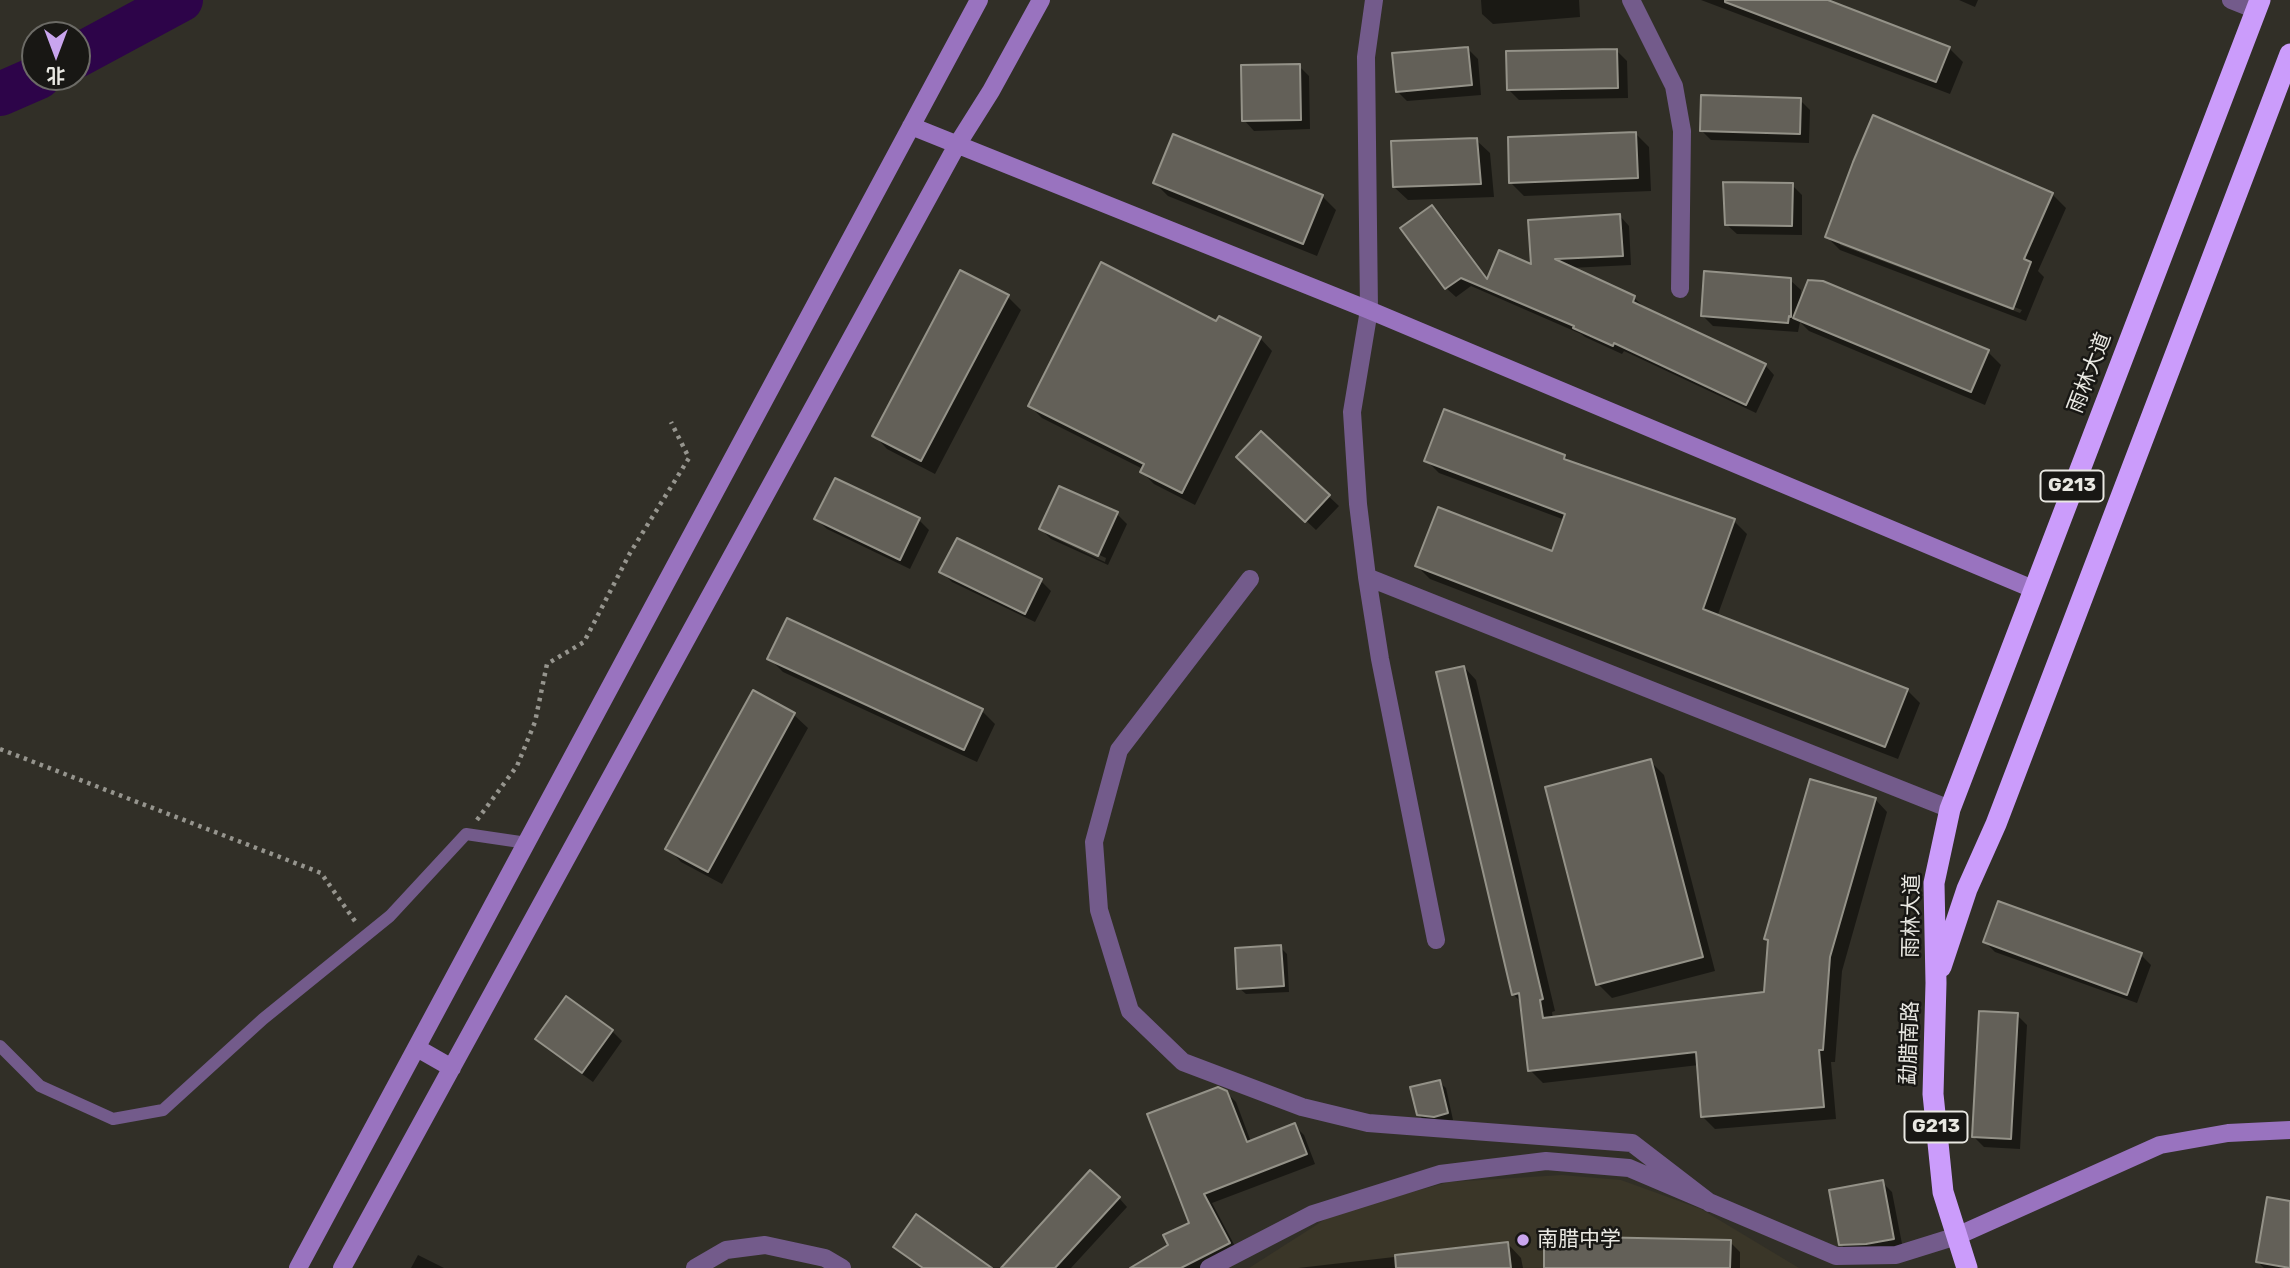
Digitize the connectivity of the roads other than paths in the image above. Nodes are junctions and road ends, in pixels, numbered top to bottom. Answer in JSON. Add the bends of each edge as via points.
{"nodes":[{"id":1,"x":979,"y":0,"type":"edge"},
{"id":2,"x":1041,"y":0,"type":"edge"},
{"id":3,"x":1374,"y":0,"type":"edge"},
{"id":4,"x":1631,"y":0,"type":"edge"},
{"id":5,"x":2231,"y":0,"type":"edge"},
{"id":6,"x":2258,"y":5,"type":"edge"},
{"id":7,"x":2290,"y":54,"type":"edge"},
{"id":8,"x":911,"y":126,"type":"junction"},
{"id":9,"x":957,"y":145,"type":"junction"},
{"id":10,"x":1680,"y":289,"type":"dead end"},
{"id":11,"x":1369,"y":310,"type":"junction"},
{"id":12,"x":1367,"y":577,"type":"junction"},
{"id":13,"x":1250,"y":579,"type":"dead end"},
{"id":14,"x":2032,"y":589,"type":"junction"},
{"id":15,"x":1950,"y":809,"type":"junction"},
{"id":16,"x":527,"y":843,"type":"junction"},
{"id":17,"x":1436,"y":940,"type":"dead end"},
{"id":18,"x":1936,"y":983,"type":"junction"},
{"id":19,"x":0,"y":1046,"type":"edge"},
{"id":20,"x":417,"y":1048,"type":"junction"},
{"id":21,"x":452,"y":1068,"type":"junction"},
{"id":22,"x":2290,"y":1130,"type":"edge"},
{"id":23,"x":1710,"y":1203,"type":"junction"},
{"id":24,"x":1957,"y":1236,"type":"junction"},
{"id":25,"x":298,"y":1268,"type":"edge"},
{"id":26,"x":342,"y":1268,"type":"edge"},
{"id":27,"x":695,"y":1268,"type":"edge"},
{"id":28,"x":842,"y":1268,"type":"edge"},
{"id":29,"x":1209,"y":1268,"type":"edge"},
{"id":30,"x":1967,"y":1268,"type":"edge"}],
"edges":[{"from":1,"to":8,"type":"street"},
{"from":2,"to":9,"type":"street"},
{"from":3,"to":11,"type":"street","via":[[1366,57]]},
{"from":4,"to":10,"type":"street","via":[[1674,86],[1682,131]]},
{"from":5,"to":6,"type":"street"},
{"from":6,"to":14,"type":"highway","name":"雨林大道","number":"G213"},
{"from":7,"to":18,"type":"highway","name":"雨林大道","number":"G213","via":[[1996,824],[1967,889]]},
{"from":8,"to":9,"type":"street"},
{"from":8,"to":16,"type":"street"},
{"from":9,"to":11,"type":"street"},
{"from":9,"to":21,"type":"street"},
{"from":11,"to":12,"type":"street","via":[[1352,412]]},
{"from":11,"to":14,"type":"street"},
{"from":12,"to":15,"type":"street"},
{"from":12,"to":17,"type":"street"},
{"from":13,"to":23,"type":"street","via":[[1119,750],[1094,842],[1099,910],[1130,1011],[1183,1062],[1302,1107],[1368,1123],[1632,1143]]},
{"from":14,"to":15,"type":"highway","name":"雨林大道","number":"G213"},
{"from":15,"to":18,"type":"highway","name":"雨林大道","number":"G213","via":[[1934,883]]},
{"from":16,"to":19,"type":"lane","via":[[466,834],[390,916],[263,1019],[163,1110],[113,1119],[40,1086]]},
{"from":16,"to":20,"type":"street"},
{"from":18,"to":24,"type":"highway","name":"勐腊南路","number":"G213","via":[[1933,1094],[1942,1192]]},
{"from":20,"to":21,"type":"street"},
{"from":20,"to":25,"type":"street"},
{"from":21,"to":26,"type":"street"},
{"from":22,"to":24,"type":"street","via":[[2228,1133],[2160,1144]]},
{"from":23,"to":24,"type":"street","via":[[1836,1256],[1896,1255]]},
{"from":23,"to":29,"type":"street","via":[[1629,1168],[1546,1161],[1440,1174],[1313,1214]]},
{"from":24,"to":30,"type":"highway","name":"勐腊南路","number":"G213"},
{"from":27,"to":28,"type":"street","via":[[726,1250],[765,1245],[825,1258]]}]}
